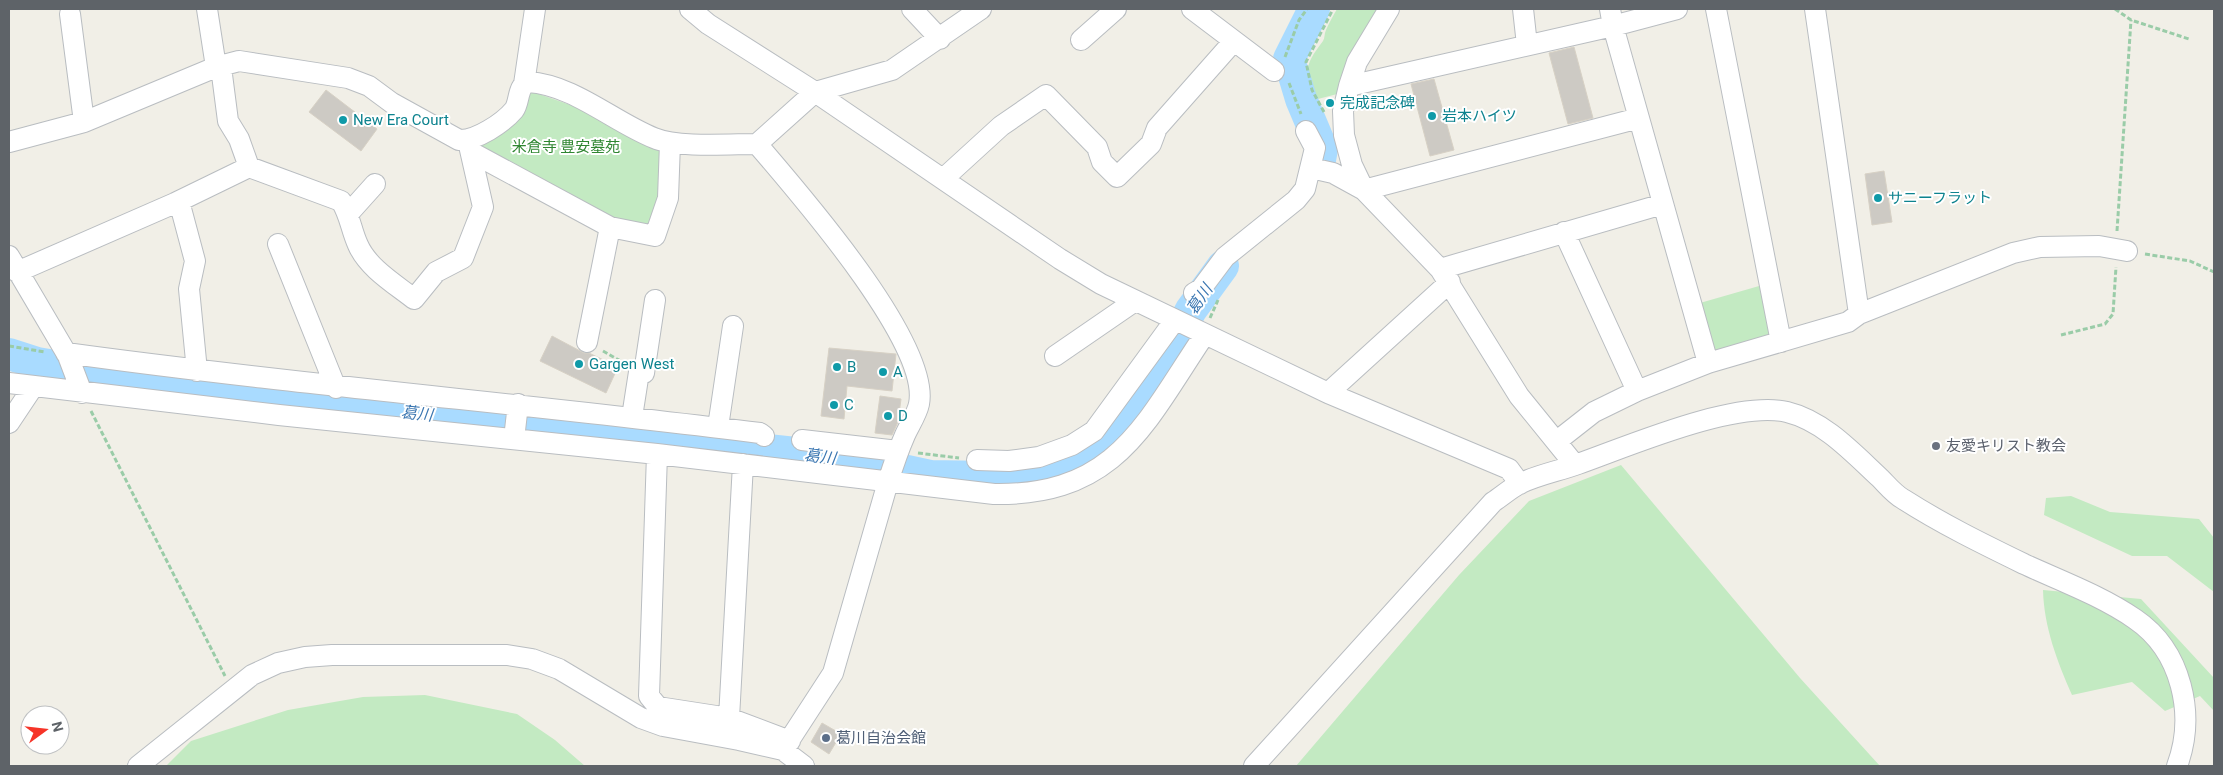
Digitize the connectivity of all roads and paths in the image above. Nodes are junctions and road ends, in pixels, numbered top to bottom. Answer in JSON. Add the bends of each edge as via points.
{"nodes":[{"id":1,"x":207,"y":9,"type":"edge"},
{"id":2,"x":534,"y":9,"type":"edge"},
{"id":3,"x":690,"y":9,"type":"edge"},
{"id":4,"x":912,"y":9,"type":"edge"},
{"id":5,"x":981,"y":9,"type":"edge"},
{"id":6,"x":1116,"y":9,"type":"edge"},
{"id":7,"x":1192,"y":9,"type":"edge"},
{"id":8,"x":1388,"y":9,"type":"edge"},
{"id":9,"x":1524,"y":9,"type":"edge"},
{"id":10,"x":1677,"y":9,"type":"edge"},
{"id":11,"x":1716,"y":9,"type":"edge"},
{"id":12,"x":1815,"y":9,"type":"edge"},
{"id":13,"x":2115,"y":9,"type":"edge"},
{"id":14,"x":70,"y":14,"type":"dead end"},
{"id":15,"x":1612,"y":18,"type":"edge"},
{"id":16,"x":2131,"y":20,"type":"junction"},
{"id":17,"x":940,"y":39,"type":"junction"},
{"id":18,"x":2189,"y":39,"type":"dead end"},
{"id":19,"x":1081,"y":40,"type":"dead end"},
{"id":20,"x":1233,"y":42,"type":"junction"},
{"id":21,"x":1527,"y":45,"type":"junction"},
{"id":22,"x":219,"y":67,"type":"junction"},
{"id":23,"x":1274,"y":71,"type":"dead end"},
{"id":24,"x":524,"y":84,"type":"junction"},
{"id":25,"x":1349,"y":86,"type":"junction"},
{"id":26,"x":815,"y":92,"type":"junction"},
{"id":27,"x":1639,"y":118,"type":"junction"},
{"id":28,"x":84,"y":122,"type":"junction"},
{"id":29,"x":1306,"y":131,"type":"dead end"},
{"id":30,"x":9,"y":142,"type":"edge"},
{"id":31,"x":670,"y":143,"type":"junction"},
{"id":32,"x":757,"y":144,"type":"junction"},
{"id":33,"x":470,"y":146,"type":"junction"},
{"id":34,"x":249,"y":167,"type":"junction"},
{"id":35,"x":1311,"y":168,"type":"junction"},
{"id":36,"x":943,"y":179,"type":"junction"},
{"id":37,"x":375,"y":184,"type":"dead end"},
{"id":38,"x":1364,"y":190,"type":"junction"},
{"id":39,"x":179,"y":201,"type":"junction"},
{"id":40,"x":1663,"y":204,"type":"junction"},
{"id":41,"x":349,"y":213,"type":"junction"},
{"id":42,"x":610,"y":227,"type":"junction"},
{"id":43,"x":1564,"y":232,"type":"junction"},
{"id":44,"x":278,"y":244,"type":"dead end"},
{"id":45,"x":2121,"y":250,"type":"junction"},
{"id":46,"x":13,"y":264,"type":"edge"},
{"id":47,"x":2214,"y":272,"type":"edge"},
{"id":48,"x":1445,"y":276,"type":"junction"},
{"id":49,"x":1194,"y":293,"type":"dead end"},
{"id":50,"x":656,"y":300,"type":"dead end"},
{"id":51,"x":1135,"y":301,"type":"junction"},
{"id":52,"x":1859,"y":314,"type":"junction"},
{"id":53,"x":1177,"y":321,"type":"junction"},
{"id":54,"x":733,"y":326,"type":"dead end"},
{"id":55,"x":1205,"y":334,"type":"junction"},
{"id":56,"x":2061,"y":335,"type":"dead end"},
{"id":57,"x":587,"y":342,"type":"joint"},
{"id":58,"x":1781,"y":342,"type":"junction"},
{"id":59,"x":9,"y":346,"type":"edge"},
{"id":60,"x":68,"y":355,"type":"junction"},
{"id":61,"x":1055,"y":356,"type":"dead end"},
{"id":62,"x":1708,"y":363,"type":"junction"},
{"id":63,"x":197,"y":371,"type":"junction"},
{"id":64,"x":639,"y":372,"type":"junction"},
{"id":65,"x":9,"y":383,"type":"edge"},
{"id":66,"x":34,"y":387,"type":"junction"},
{"id":67,"x":336,"y":388,"type":"junction"},
{"id":68,"x":81,"y":390,"type":"junction"},
{"id":69,"x":1637,"y":391,"type":"junction"},
{"id":70,"x":1328,"y":393,"type":"junction"},
{"id":71,"x":518,"y":404,"type":"junction"},
{"id":72,"x":632,"y":417,"type":"junction"},
{"id":73,"x":9,"y":423,"type":"edge"},
{"id":74,"x":718,"y":428,"type":"junction"},
{"id":75,"x":764,"y":436,"type":"dead end"},
{"id":76,"x":514,"y":438,"type":"junction"},
{"id":77,"x":802,"y":440,"type":"dead end"},
{"id":78,"x":1557,"y":441,"type":"junction"},
{"id":79,"x":898,"y":451,"type":"junction"},
{"id":80,"x":657,"y":454,"type":"junction"},
{"id":81,"x":977,"y":460,"type":"joint"},
{"id":82,"x":742,"y":464,"type":"junction"},
{"id":83,"x":1575,"y":465,"type":"junction"},
{"id":84,"x":888,"y":482,"type":"junction"},
{"id":85,"x":1520,"y":484,"type":"junction"},
{"id":86,"x":232,"y":690,"type":"junction"},
{"id":87,"x":729,"y":718,"type":"junction"},
{"id":88,"x":787,"y":746,"type":"junction"},
{"id":89,"x":138,"y":766,"type":"edge"},
{"id":90,"x":804,"y":766,"type":"edge"},
{"id":91,"x":1254,"y":766,"type":"edge"},
{"id":92,"x":2177,"y":766,"type":"edge"}],
"edges":[{"from":1,"to":22,"type":"street"},
{"from":2,"to":24,"type":"street"},
{"from":3,"to":26,"type":"street","via":[[708,24]]},
{"from":4,"to":17,"type":"street"},
{"from":5,"to":17,"type":"street"},
{"from":6,"to":19,"type":"street"},
{"from":7,"to":20,"type":"street"},
{"from":8,"to":25,"type":"street","via":[[1357,62]]},
{"from":9,"to":21,"type":"street"},
{"from":10,"to":15,"type":"street"},
{"from":11,"to":58,"type":"street"},
{"from":12,"to":52,"type":"street"},
{"from":13,"to":16,"type":"path"},
{"from":14,"to":28,"type":"street"},
{"from":15,"to":21,"type":"street"},
{"from":15,"to":27,"type":"street"},
{"from":16,"to":18,"type":"path"},
{"from":16,"to":45,"type":"path"},
{"from":17,"to":26,"type":"street","via":[[892,70]]},
{"from":20,"to":23,"type":"street"},
{"from":20,"to":36,"type":"street","via":[[1157,128],[1151,144],[1117,177],[1102,162],[1097,148],[1046,95],[1001,126]]},
{"from":21,"to":25,"type":"street"},
{"from":22,"to":28,"type":"street"},
{"from":22,"to":33,"type":"street","via":[[239,61],[348,78],[369,86],[392,103]]},
{"from":22,"to":34,"type":"street","via":[[228,121],[239,139]]},
{"from":24,"to":31,"type":"street","via":[[532,83],[560,91]]},
{"from":24,"to":33,"type":"street","via":[[515,108]]},
{"from":25,"to":38,"type":"street","via":[[1343,111],[1344,135],[1352,165]]},
{"from":26,"to":32,"type":"street"},
{"from":26,"to":36,"type":"street"},
{"from":27,"to":38,"type":"street"},
{"from":27,"to":40,"type":"street"},
{"from":28,"to":30,"type":"street"},
{"from":29,"to":35,"type":"street","via":[[1315,148]]},
{"from":31,"to":32,"type":"street"},
{"from":31,"to":42,"type":"street","via":[[668,198],[655,236]]},
{"from":32,"to":79,"type":"street","via":[[856,266],[907,349],[914,366],[919,404]]},
{"from":33,"to":41,"type":"street","via":[[483,207],[463,258],[436,272],[414,299],[369,262],[358,245]]},
{"from":33,"to":42,"type":"street"},
{"from":34,"to":39,"type":"street"},
{"from":34,"to":41,"type":"street","via":[[341,201]]},
{"from":35,"to":38,"type":"street","via":[[1333,174]]},
{"from":35,"to":49,"type":"street","via":[[1305,189],[1296,200],[1225,257],[1201,289]]},
{"from":36,"to":51,"type":"street","via":[[1060,259]]},
{"from":37,"to":41,"type":"street"},
{"from":38,"to":48,"type":"street"},
{"from":39,"to":46,"type":"street"},
{"from":39,"to":63,"type":"street","via":[[195,261],[189,288]]},
{"from":40,"to":43,"type":"street"},
{"from":40,"to":62,"type":"street"},
{"from":42,"to":57,"type":"street"},
{"from":43,"to":48,"type":"street"},
{"from":43,"to":69,"type":"street"},
{"from":44,"to":67,"type":"street"},
{"from":45,"to":47,"type":"path","via":[[2190,261]]},
{"from":45,"to":52,"type":"street","via":[[2089,246],[2040,248],[2013,253]]},
{"from":45,"to":56,"type":"path","via":[[2113,314],[2106,324]]},
{"from":46,"to":60,"type":"street"},
{"from":48,"to":70,"type":"street"},
{"from":48,"to":78,"type":"street","via":[[1519,396]]},
{"from":50,"to":64,"type":"street","via":[[644,373]]},
{"from":51,"to":53,"type":"street"},
{"from":51,"to":61,"type":"street"},
{"from":52,"to":58,"type":"street","via":[[1848,322]]},
{"from":53,"to":55,"type":"street"},
{"from":53,"to":81,"type":"street","via":[[1088,435],[1039,457],[1009,461]]},
{"from":54,"to":74,"type":"street"},
{"from":55,"to":70,"type":"street"},
{"from":55,"to":84,"type":"street","via":[[1126,448],[1078,480],[1037,493],[1017,494]]},
{"from":57,"to":64,"type":"path"},
{"from":58,"to":62,"type":"street"},
{"from":59,"to":60,"type":"path"},
{"from":60,"to":63,"type":"street"},
{"from":60,"to":68,"type":"street"},
{"from":62,"to":69,"type":"street"},
{"from":63,"to":67,"type":"street"},
{"from":64,"to":72,"type":"street"},
{"from":65,"to":66,"type":"street"},
{"from":66,"to":68,"type":"street"},
{"from":66,"to":73,"type":"street"},
{"from":67,"to":71,"type":"street"},
{"from":68,"to":76,"type":"street"},
{"from":68,"to":86,"type":"path"},
{"from":69,"to":78,"type":"street","via":[[1594,412]]},
{"from":70,"to":85,"type":"street","via":[[1509,470]]},
{"from":71,"to":72,"type":"street"},
{"from":71,"to":76,"type":"street"},
{"from":72,"to":74,"type":"street"},
{"from":74,"to":75,"type":"street"},
{"from":76,"to":80,"type":"street"},
{"from":77,"to":79,"type":"street"},
{"from":78,"to":83,"type":"street"},
{"from":79,"to":81,"type":"path"},
{"from":79,"to":84,"type":"street"},
{"from":80,"to":82,"type":"street"},
{"from":80,"to":87,"type":"street","via":[[648,696],[658,707]]},
{"from":82,"to":84,"type":"street"},
{"from":82,"to":87,"type":"street"},
{"from":83,"to":85,"type":"street"},
{"from":83,"to":92,"type":"street","via":[[1726,415],[1758,410],[1786,412],[1809,420],[1842,443],[1900,498],[1971,539],[2137,620],[2154,636],[2179,678],[2185,704],[2185,732]]},
{"from":84,"to":88,"type":"street","via":[[833,673]]},
{"from":85,"to":91,"type":"street","via":[[1494,502]]},
{"from":86,"to":88,"type":"street","via":[[252,675],[305,657],[507,656],[532,659],[558,668],[641,718],[663,726]]},
{"from":86,"to":89,"type":"street"},
{"from":87,"to":88,"type":"street"},
{"from":88,"to":90,"type":"street"}]}
